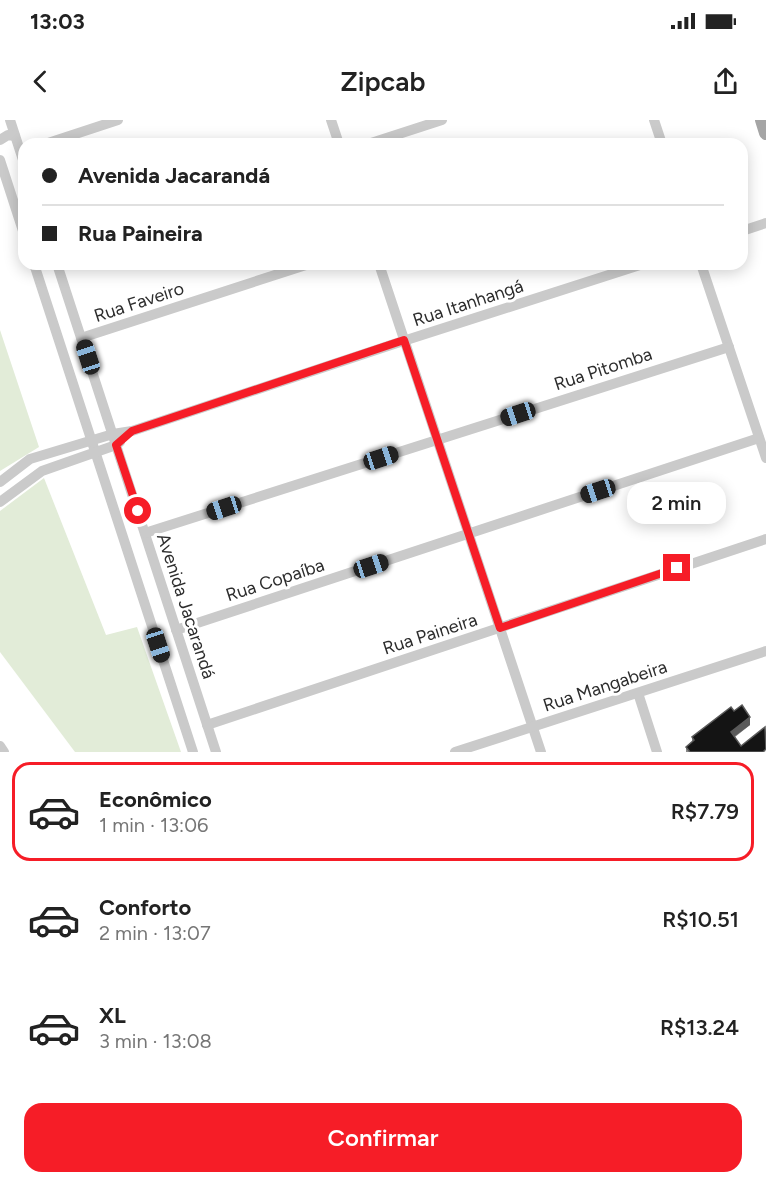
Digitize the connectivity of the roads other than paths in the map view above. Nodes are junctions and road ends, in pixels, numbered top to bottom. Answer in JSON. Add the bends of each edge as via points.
{"nodes":[{"id":1,"x":10,"y":120,"type":"edge"},
{"id":2,"x":118,"y":120,"type":"edge"},
{"id":3,"x":331,"y":120,"type":"edge"},
{"id":4,"x":442,"y":120,"type":"edge"},
{"id":5,"x":654,"y":120,"type":"edge"},
{"id":6,"x":762,"y":120,"type":"edge"},
{"id":7,"x":766,"y":134,"type":"edge"},
{"id":8,"x":15,"y":136,"type":"junction"},
{"id":9,"x":63,"y":138,"type":"edge"},
{"id":10,"x":337,"y":138,"type":"edge"},
{"id":11,"x":386,"y":138,"type":"edge"},
{"id":12,"x":660,"y":138,"type":"edge"},
{"id":13,"x":0,"y":140,"type":"edge"},
{"id":14,"x":18,"y":143,"type":"edge"},
{"id":15,"x":0,"y":160,"type":"edge"},
{"id":16,"x":18,"y":216,"type":"edge"},
{"id":17,"x":766,"y":223,"type":"edge"},
{"id":18,"x":748,"y":229,"type":"edge"},
{"id":19,"x":36,"y":270,"type":"edge"},
{"id":20,"x":59,"y":270,"type":"edge"},
{"id":21,"x":291,"y":270,"type":"edge"},
{"id":22,"x":381,"y":270,"type":"edge"},
{"id":23,"x":624,"y":270,"type":"edge"},
{"id":24,"x":704,"y":270,"type":"edge"},
{"id":25,"x":81,"y":338,"type":"junction"},
{"id":26,"x":404,"y":340,"type":"junction"},
{"id":27,"x":729,"y":347,"type":"junction"},
{"id":28,"x":132,"y":431,"type":"junction"},
{"id":29,"x":113,"y":434,"type":"junction"},
{"id":30,"x":759,"y":438,"type":"junction"},
{"id":31,"x":91,"y":440,"type":"junction"},
{"id":32,"x":437,"y":440,"type":"junction"},
{"id":33,"x":116,"y":445,"type":"junction"},
{"id":34,"x":95,"y":452,"type":"junction"},
{"id":35,"x":766,"y":458,"type":"edge"},
{"id":36,"x":0,"y":482,"type":"edge"},
{"id":37,"x":0,"y":502,"type":"edge"},
{"id":38,"x":145,"y":533,"type":"junction"},
{"id":39,"x":468,"y":534,"type":"junction"},
{"id":40,"x":766,"y":539,"type":"edge"},
{"id":41,"x":500,"y":628,"type":"junction"},
{"id":42,"x":176,"y":630,"type":"junction"},
{"id":43,"x":766,"y":651,"type":"edge"},
{"id":44,"x":638,"y":693,"type":"junction"},
{"id":45,"x":207,"y":725,"type":"junction"},
{"id":46,"x":532,"y":727,"type":"junction"},
{"id":47,"x":0,"y":746,"type":"edge"},
{"id":48,"x":4,"y":752,"type":"edge"},
{"id":49,"x":193,"y":752,"type":"edge"},
{"id":50,"x":216,"y":752,"type":"edge"},
{"id":51,"x":455,"y":752,"type":"edge"},
{"id":52,"x":541,"y":752,"type":"edge"},
{"id":53,"x":657,"y":752,"type":"edge"}],
"edges":[{"from":1,"to":8,"type":"street"},
{"from":2,"to":9,"type":"street"},
{"from":3,"to":10,"type":"street"},
{"from":4,"to":11,"type":"street"},
{"from":5,"to":12,"type":"street"},
{"from":6,"to":7,"type":"main road"},
{"from":8,"to":13,"type":"street"},
{"from":8,"to":14,"type":"street"},
{"from":15,"to":16,"type":"street"},
{"from":17,"to":18,"type":"street"},
{"from":19,"to":31,"type":"street"},
{"from":20,"to":25,"type":"street","name":"Avenida Jacarandá"},
{"from":21,"to":25,"type":"street","name":"Rua Faveiro"},
{"from":22,"to":26,"type":"street"},
{"from":23,"to":26,"type":"street","name":"Rua Itanhangá"},
{"from":24,"to":27,"type":"street"},
{"from":25,"to":29,"type":"street","name":"Avenida Jacarandá"},
{"from":26,"to":28,"type":"street","name":"Rua Itanhangá"},
{"from":26,"to":32,"type":"street"},
{"from":27,"to":30,"type":"street"},
{"from":27,"to":32,"type":"street","name":"Rua Pitomba"},
{"from":28,"to":29,"type":"street","name":"Rua Itanhangá"},
{"from":28,"to":33,"type":"street","name":"Rua Itanhangá"},
{"from":29,"to":31,"type":"street","name":"Rua Itanhangá"},
{"from":29,"to":33,"type":"street","name":"Avenida Jacarandá"},
{"from":30,"to":35,"type":"street"},
{"from":30,"to":39,"type":"street","name":"Rua Copaíba"},
{"from":31,"to":34,"type":"street"},
{"from":31,"to":36,"type":"street","name":"Rua Itanhangá","via":[[30,459]]},
{"from":32,"to":38,"type":"street","name":"Rua Pitomba"},
{"from":32,"to":39,"type":"street"},
{"from":33,"to":34,"type":"street","name":"Rua Itanhangá"},
{"from":33,"to":38,"type":"street","name":"Avenida Jacarandá"},
{"from":34,"to":37,"type":"street","name":"Rua Itanhangá","via":[[42,471]]},
{"from":34,"to":49,"type":"street"},
{"from":38,"to":42,"type":"street","name":"Avenida Jacarandá"},
{"from":39,"to":41,"type":"street"},
{"from":39,"to":42,"type":"street","name":"Rua Copaíba"},
{"from":40,"to":41,"type":"street","name":"Rua Paineira"},
{"from":41,"to":45,"type":"street","name":"Rua Paineira"},
{"from":41,"to":46,"type":"street"},
{"from":42,"to":45,"type":"street","name":"Avenida Jacarandá"},
{"from":43,"to":44,"type":"street","name":"Rua Mangabeira"},
{"from":44,"to":46,"type":"street","name":"Rua Mangabeira"},
{"from":44,"to":53,"type":"street"},
{"from":45,"to":50,"type":"street","name":"Avenida Jacarandá"},
{"from":46,"to":51,"type":"street","name":"Rua Mangabeira"},
{"from":46,"to":52,"type":"street"},
{"from":47,"to":48,"type":"street"}]}
